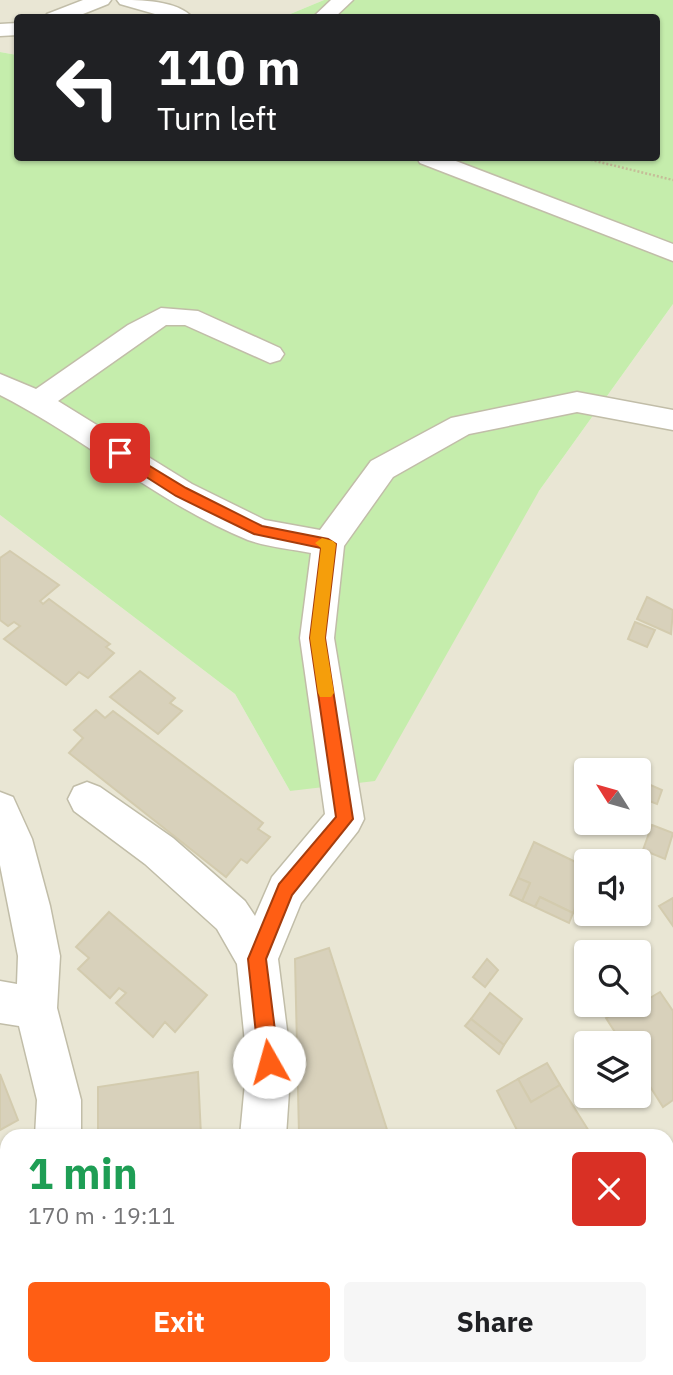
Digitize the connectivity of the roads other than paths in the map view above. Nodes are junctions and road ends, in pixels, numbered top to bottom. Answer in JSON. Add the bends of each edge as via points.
{"nodes":[{"id":1,"x":101,"y":0,"type":"edge"},
{"id":2,"x":127,"y":0,"type":"edge"},
{"id":3,"x":343,"y":0,"type":"edge"},
{"id":4,"x":64,"y":14,"type":"edge"},
{"id":5,"x":177,"y":14,"type":"edge"},
{"id":6,"x":326,"y":14,"type":"edge"},
{"id":7,"x":436,"y":161,"type":"edge"},
{"id":8,"x":673,"y":253,"type":"edge"},
{"id":9,"x":270,"y":354,"type":"dead end"},
{"id":10,"x":0,"y":383,"type":"edge"},
{"id":11,"x":38,"y":402,"type":"junction"},
{"id":12,"x":673,"y":420,"type":"edge"},
{"id":13,"x":328,"y":544,"type":"junction"},
{"id":14,"x":87,"y":799,"type":"dead end"},
{"id":15,"x":0,"y":809,"type":"edge"},
{"id":16,"x":257,"y":959,"type":"junction"},
{"id":17,"x":18,"y":1005,"type":"edge"},
{"id":18,"x":58,"y":1129,"type":"edge"},
{"id":19,"x":264,"y":1129,"type":"edge"}],
"edges":[{"from":1,"to":4,"type":"street"},
{"from":2,"to":5,"type":"street"},
{"from":3,"to":6,"type":"street"},
{"from":7,"to":8,"type":"street"},
{"from":9,"to":11,"type":"street","via":[[189,317],[160,316]]},
{"from":10,"to":11,"type":"street"},
{"from":11,"to":13,"type":"street","via":[[181,492],[259,531]]},
{"from":12,"to":13,"type":"street","via":[[576,402],[461,425],[382,469]]},
{"from":13,"to":16,"type":"street","via":[[317,638],[345,819],[286,890]]},
{"from":14,"to":16,"type":"street","via":[[159,850],[231,915]]},
{"from":15,"to":17,"type":"street","via":[[13,839],[39,956]]},
{"from":16,"to":19,"type":"street","via":[[269,1062]]},
{"from":17,"to":18,"type":"street","via":[[59,1100]]}]}
